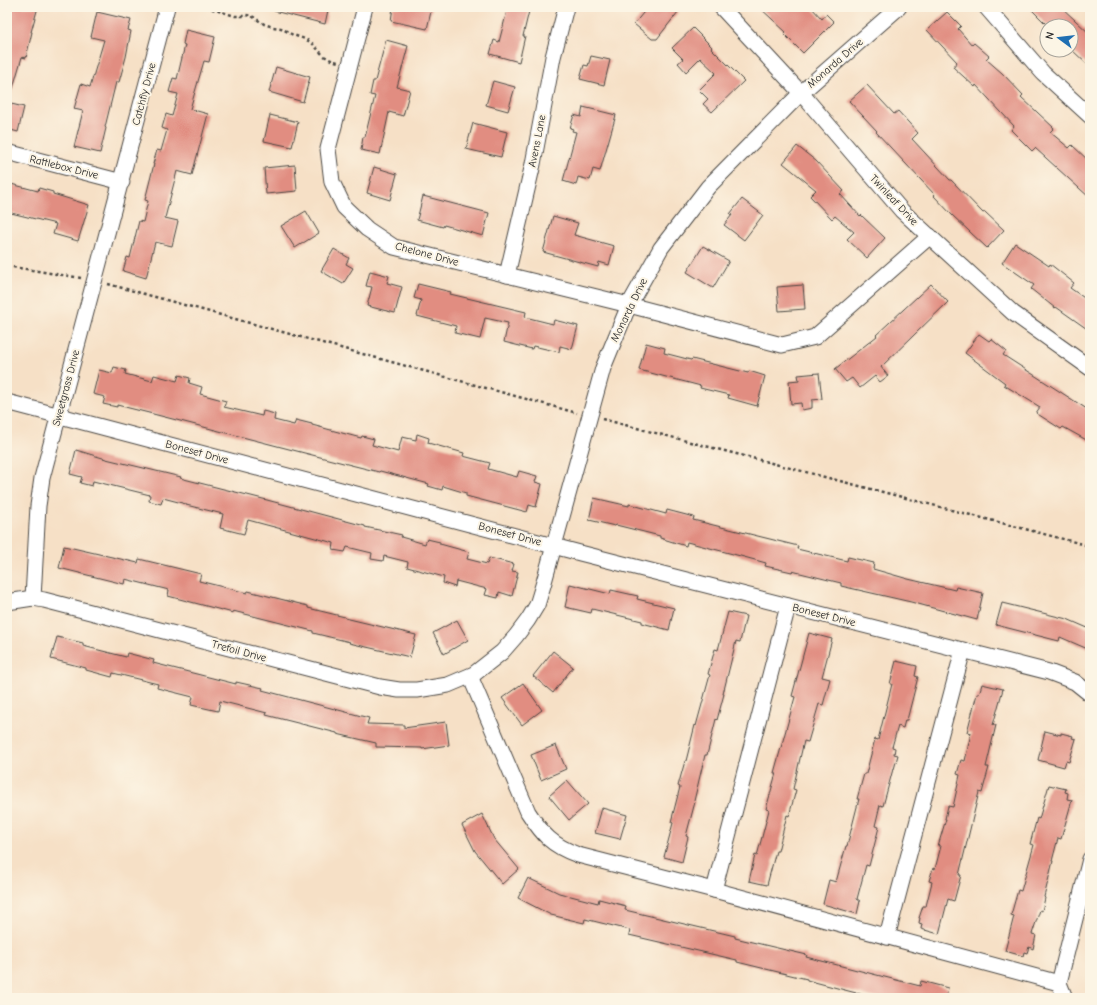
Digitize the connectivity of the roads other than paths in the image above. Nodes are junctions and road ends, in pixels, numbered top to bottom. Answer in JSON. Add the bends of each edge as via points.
{"nodes":[{"id":1,"x":168,"y":7,"type":"edge"},
{"id":2,"x":364,"y":7,"type":"edge"},
{"id":3,"x":566,"y":7,"type":"edge"},
{"id":4,"x":721,"y":7,"type":"edge"},
{"id":5,"x":899,"y":7,"type":"edge"},
{"id":6,"x":986,"y":7,"type":"edge"},
{"id":7,"x":801,"y":93,"type":"junction"},
{"id":8,"x":1090,"y":116,"type":"edge"},
{"id":9,"x":7,"y":152,"type":"edge"},
{"id":10,"x":122,"y":182,"type":"junction"},
{"id":11,"x":930,"y":236,"type":"junction"},
{"id":12,"x":507,"y":275,"type":"junction"},
{"id":13,"x":629,"y":305,"type":"junction"},
{"id":14,"x":1090,"y":368,"type":"edge"},
{"id":15,"x":7,"y":402,"type":"edge"},
{"id":16,"x":58,"y":416,"type":"junction"},
{"id":17,"x":555,"y":546,"type":"junction"},
{"id":18,"x":33,"y":598,"type":"junction"},
{"id":19,"x":7,"y":602,"type":"edge"},
{"id":20,"x":788,"y":606,"type":"junction"},
{"id":21,"x":962,"y":650,"type":"junction"},
{"id":22,"x":470,"y":676,"type":"junction"},
{"id":23,"x":1090,"y":694,"type":"edge"},
{"id":24,"x":1090,"y":859,"type":"edge"},
{"id":25,"x":714,"y":890,"type":"junction"},
{"id":26,"x":887,"y":937,"type":"junction"},
{"id":27,"x":1059,"y":983,"type":"junction"},
{"id":28,"x":1065,"y":998,"type":"edge"}],
"edges":[{"from":1,"to":10,"type":"street","name":"Catchfly Drive"},
{"from":2,"to":12,"type":"street","name":"Chelone Drive","via":[[328,149],[332,182],[344,206],[367,229],[394,247]]},
{"from":3,"to":12,"type":"street","name":"Avens Lane"},
{"from":4,"to":7,"type":"street","name":"Twinleaf Drive"},
{"from":5,"to":7,"type":"street","name":"Monarda Drive"},
{"from":6,"to":8,"type":"street","via":[[1042,73]]},
{"from":7,"to":11,"type":"street","name":"Twinleaf Drive","via":[[902,211]]},
{"from":7,"to":13,"type":"street","name":"Monarda Drive","via":[[708,187],[661,248]]},
{"from":9,"to":10,"type":"street","name":"Rattlebox Drive"},
{"from":10,"to":16,"type":"street","name":"Sweetgrass Drive"},
{"from":11,"to":13,"type":"street","name":"Chelone Drive","via":[[815,337],[782,345]]},
{"from":11,"to":14,"type":"street","name":"Twinleaf Drive","via":[[1013,313]]},
{"from":12,"to":13,"type":"street","name":"Chelone Drive"},
{"from":13,"to":17,"type":"street","name":"Monarda Drive","via":[[603,368]]},
{"from":15,"to":16,"type":"street","name":"Boneset Drive"},
{"from":16,"to":17,"type":"street","name":"Boneset Drive"},
{"from":16,"to":18,"type":"street","name":"Sweetgrass Drive","via":[[40,490]]},
{"from":17,"to":20,"type":"street","name":"Boneset Drive"},
{"from":17,"to":22,"type":"street","name":"Monarda Drive","via":[[537,605],[528,620],[502,652]]},
{"from":18,"to":19,"type":"street","name":"Trefoil Drive"},
{"from":18,"to":22,"type":"street","name":"Trefoil Drive","via":[[380,687],[417,690],[448,685]]},
{"from":20,"to":21,"type":"street","name":"Boneset Drive"},
{"from":20,"to":25,"type":"street"},
{"from":21,"to":23,"type":"street","name":"Boneset Drive","via":[[1049,672],[1075,682]]},
{"from":21,"to":26,"type":"street"},
{"from":22,"to":25,"type":"street","via":[[528,812],[549,840],[578,855]]},
{"from":24,"to":27,"type":"street"},
{"from":25,"to":26,"type":"street"},
{"from":26,"to":27,"type":"street"},
{"from":27,"to":28,"type":"street"}]}
